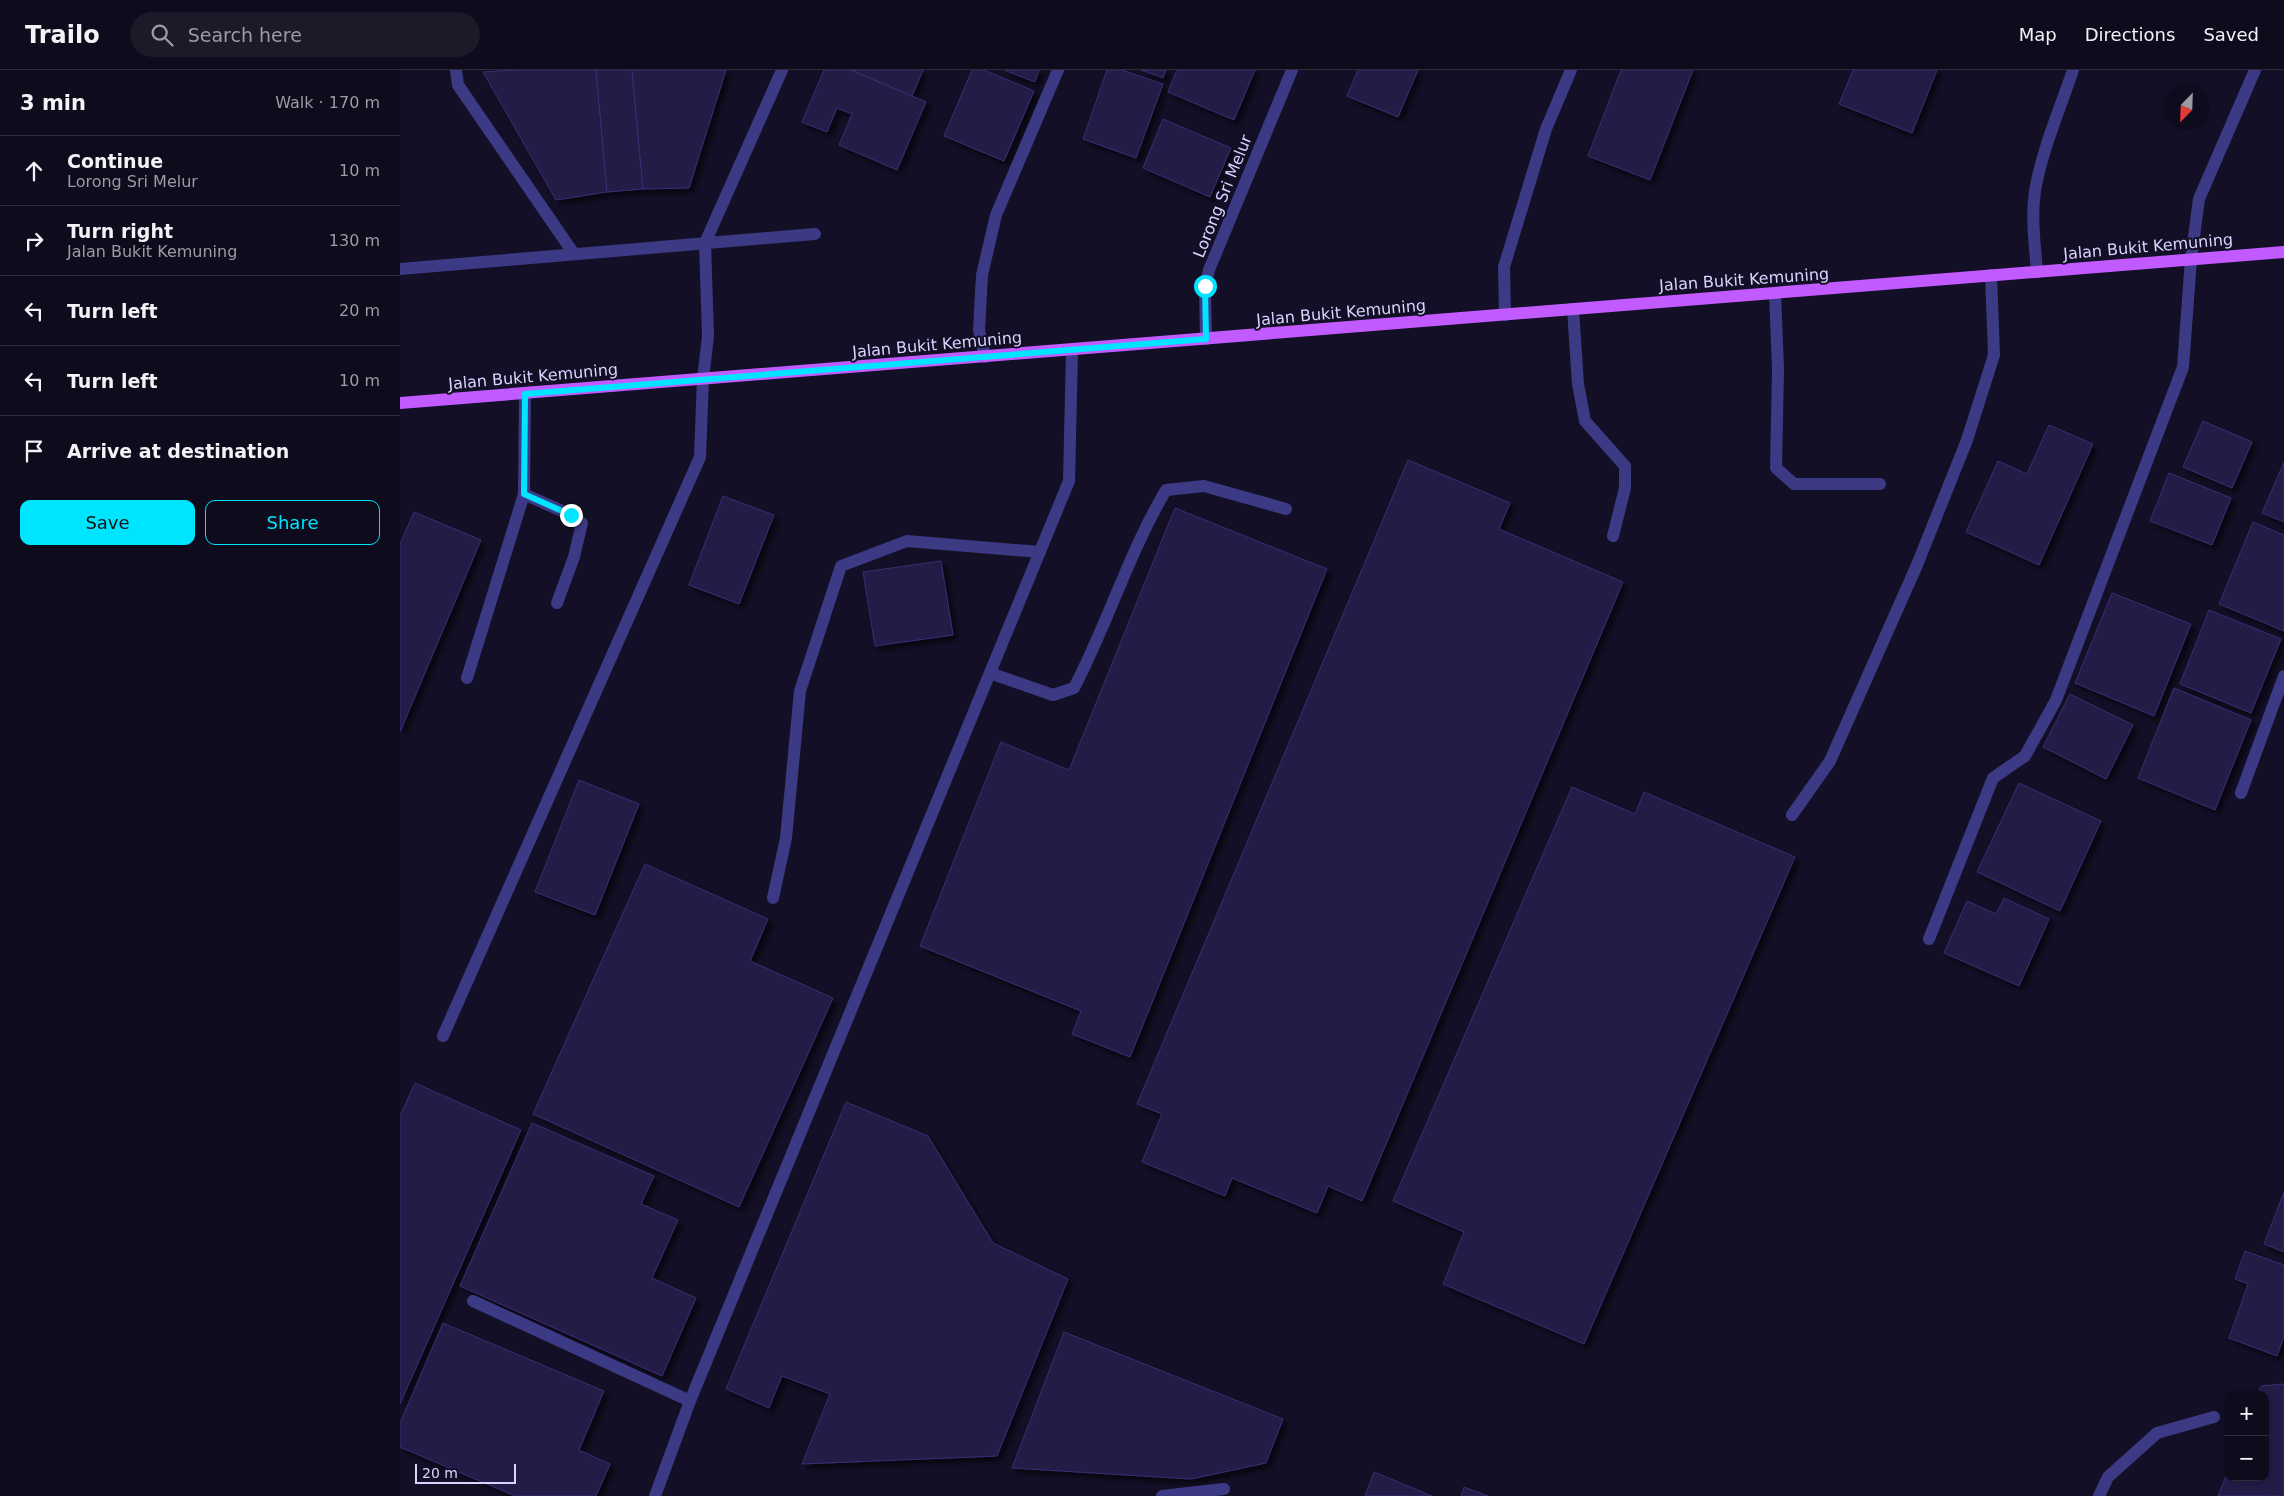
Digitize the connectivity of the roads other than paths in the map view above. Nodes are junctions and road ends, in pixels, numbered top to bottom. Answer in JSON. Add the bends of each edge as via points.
{"nodes":[{"id":1,"x":456,"y":70,"type":"edge"},
{"id":2,"x":782,"y":70,"type":"edge"},
{"id":3,"x":1058,"y":70,"type":"edge"},
{"id":4,"x":1292,"y":70,"type":"edge"},
{"id":5,"x":1571,"y":70,"type":"edge"},
{"id":6,"x":2073,"y":70,"type":"edge"},
{"id":7,"x":2254,"y":70,"type":"edge"},
{"id":8,"x":815,"y":234,"type":"dead end"},
{"id":9,"x":705,"y":243,"type":"junction"},
{"id":10,"x":2284,"y":252,"type":"edge"},
{"id":11,"x":574,"y":254,"type":"junction"},
{"id":12,"x":2191,"y":259,"type":"junction"},
{"id":13,"x":400,"y":269,"type":"edge"},
{"id":14,"x":2038,"y":272,"type":"junction"},
{"id":15,"x":1991,"y":275,"type":"junction"},
{"id":16,"x":1774,"y":293,"type":"junction"},
{"id":17,"x":1573,"y":309,"type":"junction"},
{"id":18,"x":1504,"y":315,"type":"junction"},
{"id":19,"x":1206,"y":339,"type":"junction"},
{"id":20,"x":1072,"y":350,"type":"junction"},
{"id":21,"x":985,"y":356,"type":"junction"},
{"id":22,"x":703,"y":379,"type":"junction"},
{"id":23,"x":525,"y":394,"type":"junction"},
{"id":24,"x":400,"y":404,"type":"edge"},
{"id":25,"x":1880,"y":484,"type":"dead end"},
{"id":26,"x":524,"y":494,"type":"junction"},
{"id":27,"x":1286,"y":509,"type":"dead end"},
{"id":28,"x":1613,"y":536,"type":"dead end"},
{"id":29,"x":1040,"y":552,"type":"junction"},
{"id":30,"x":557,"y":603,"type":"dead end"},
{"id":31,"x":990,"y":673,"type":"junction"},
{"id":32,"x":2284,"y":676,"type":"edge"},
{"id":33,"x":467,"y":678,"type":"dead end"},
{"id":34,"x":2241,"y":793,"type":"dead end"},
{"id":35,"x":1792,"y":815,"type":"dead end"},
{"id":36,"x":773,"y":898,"type":"dead end"},
{"id":37,"x":1929,"y":939,"type":"dead end"},
{"id":38,"x":443,"y":1036,"type":"dead end"},
{"id":39,"x":473,"y":1301,"type":"dead end"},
{"id":40,"x":690,"y":1401,"type":"junction"},
{"id":41,"x":2214,"y":1417,"type":"dead end"},
{"id":42,"x":1224,"y":1489,"type":"dead end"},
{"id":43,"x":655,"y":1496,"type":"edge"},
{"id":44,"x":1162,"y":1496,"type":"edge"},
{"id":45,"x":2099,"y":1496,"type":"edge"}],
"edges":[{"from":1,"to":11,"type":"street","via":[[458,85]]},
{"from":2,"to":9,"type":"street"},
{"from":3,"to":21,"type":"street","via":[[996,215],[982,275],[980,330]]},
{"from":4,"to":19,"type":"street","name":"Lorong Sri Melur","via":[[1209,270],[1205,286]]},
{"from":5,"to":18,"type":"street","via":[[1546,129],[1504,268]]},
{"from":6,"to":14,"type":"street","via":[[2035,192]]},
{"from":7,"to":12,"type":"street","via":[[2200,199]]},
{"from":8,"to":9,"type":"street"},
{"from":9,"to":11,"type":"street"},
{"from":9,"to":22,"type":"street","via":[[708,336]]},
{"from":10,"to":12,"type":"main road","name":"Jalan Bukit Kemuning"},
{"from":11,"to":13,"type":"street"},
{"from":12,"to":14,"type":"main road","name":"Jalan Bukit Kemuning"},
{"from":12,"to":37,"type":"street","via":[[2183,367],[2060,691],[2025,756],[1992,778]]},
{"from":14,"to":15,"type":"main road","name":"Jalan Bukit Kemuning"},
{"from":15,"to":16,"type":"main road","name":"Jalan Bukit Kemuning"},
{"from":15,"to":35,"type":"street","via":[[1994,355],[1968,440],[1918,565],[1830,760]]},
{"from":16,"to":17,"type":"main road","name":"Jalan Bukit Kemuning"},
{"from":16,"to":25,"type":"street","via":[[1778,369],[1776,468],[1794,484]]},
{"from":17,"to":18,"type":"main road","name":"Jalan Bukit Kemuning"},
{"from":17,"to":28,"type":"street","via":[[1578,384],[1585,422],[1625,466],[1625,488]]},
{"from":18,"to":19,"type":"main road","name":"Jalan Bukit Kemuning"},
{"from":19,"to":20,"type":"main road","name":"Jalan Bukit Kemuning"},
{"from":20,"to":21,"type":"main road","name":"Jalan Bukit Kemuning"},
{"from":20,"to":29,"type":"street","via":[[1069,481]]},
{"from":21,"to":22,"type":"main road","name":"Jalan Bukit Kemuning"},
{"from":22,"to":23,"type":"main road","name":"Jalan Bukit Kemuning"},
{"from":22,"to":38,"type":"street","via":[[700,457]]},
{"from":23,"to":24,"type":"main road","name":"Jalan Bukit Kemuning"},
{"from":23,"to":26,"type":"street"},
{"from":26,"to":30,"type":"street","via":[[582,523]]},
{"from":26,"to":33,"type":"street"},
{"from":27,"to":31,"type":"street","via":[[1204,486],[1166,490],[1074,688],[1053,695]]},
{"from":29,"to":31,"type":"street"},
{"from":29,"to":36,"type":"street","via":[[907,541],[841,566],[800,692],[786,838]]},
{"from":31,"to":40,"type":"street"},
{"from":32,"to":34,"type":"street"},
{"from":39,"to":40,"type":"street"},
{"from":40,"to":43,"type":"street"},
{"from":41,"to":45,"type":"street","via":[[2157,1433],[2108,1477]]},
{"from":42,"to":44,"type":"street"}]}
